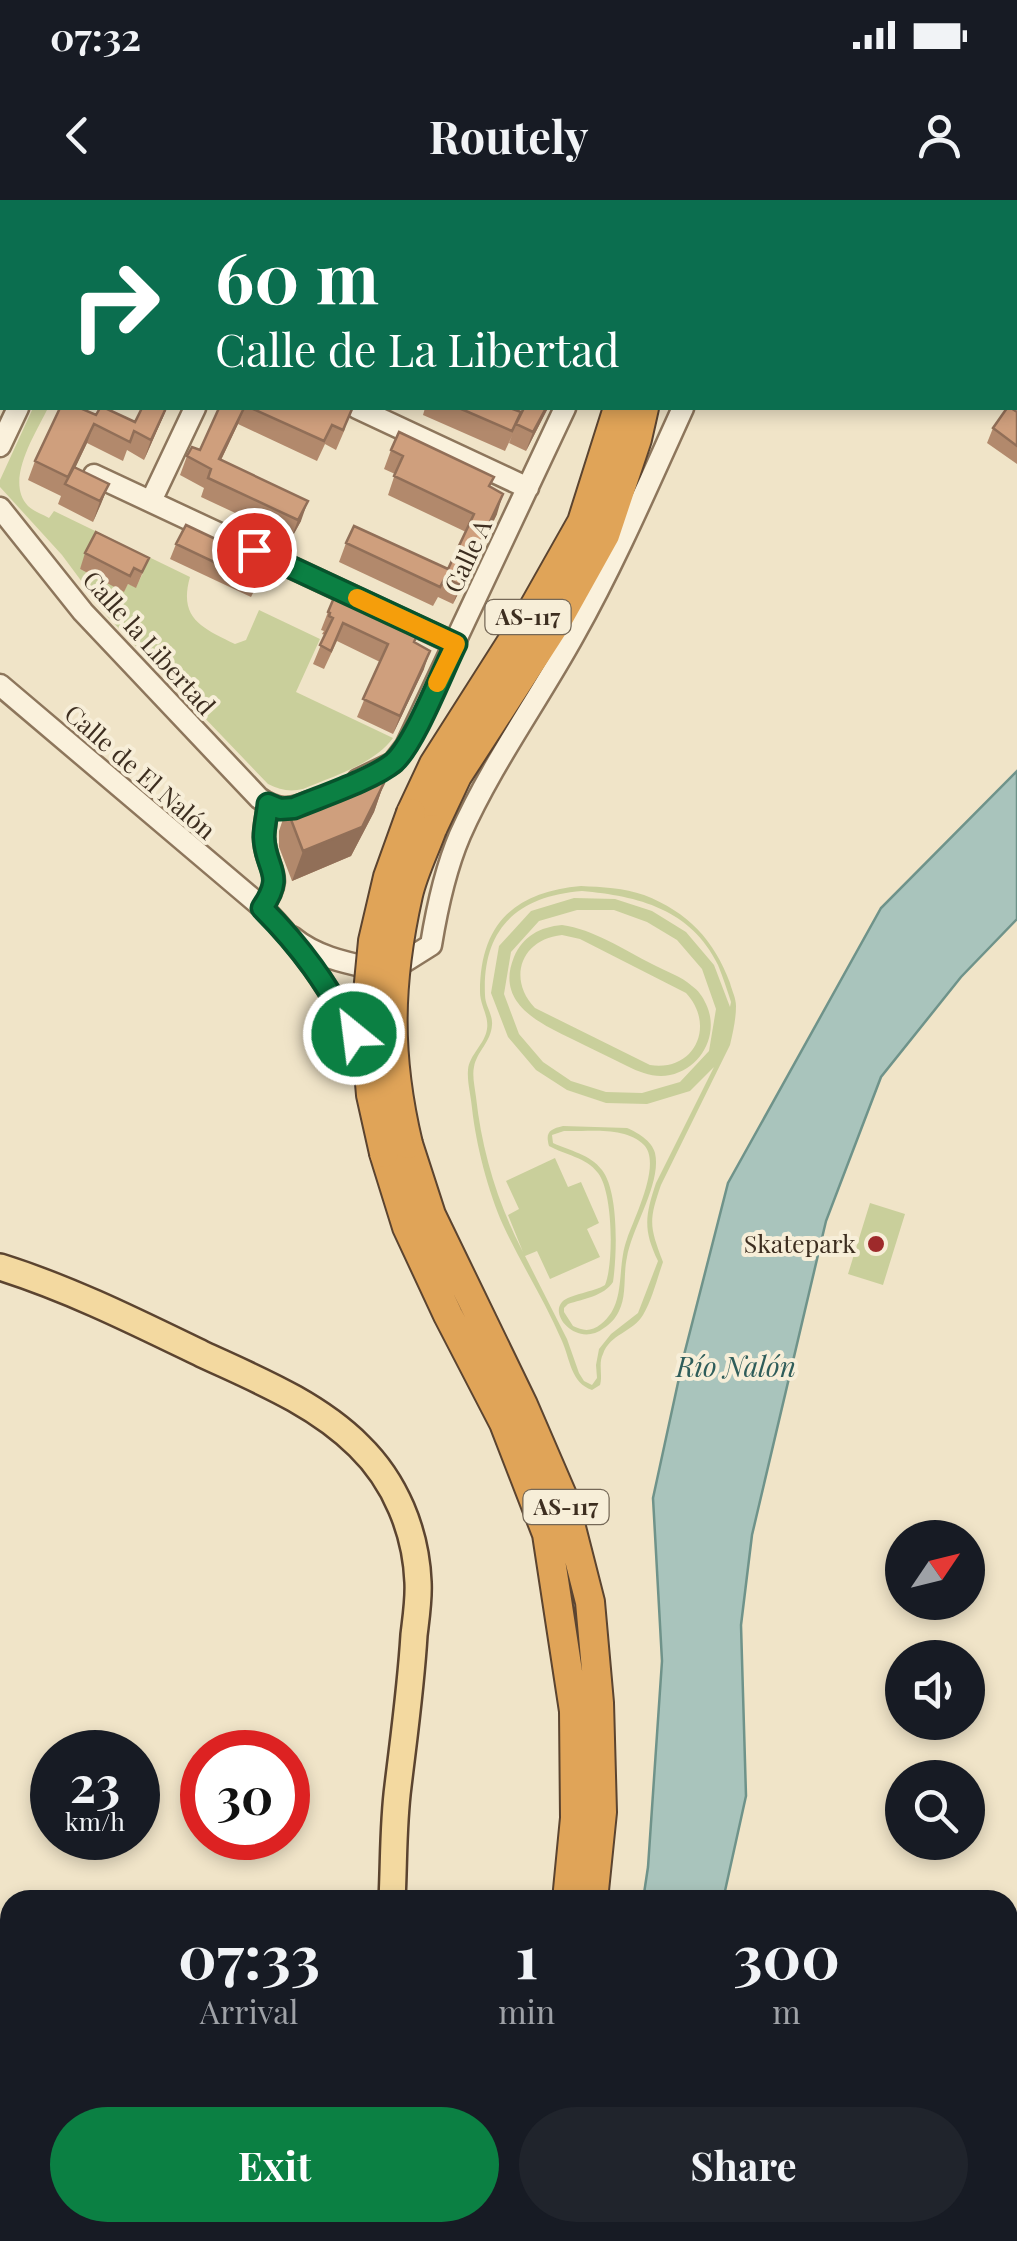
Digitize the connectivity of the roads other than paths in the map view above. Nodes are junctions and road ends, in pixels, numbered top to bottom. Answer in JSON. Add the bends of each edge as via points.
{"nodes":[{"id":1,"x":17,"y":410,"type":"edge"},
{"id":2,"x":194,"y":410,"type":"edge"},
{"id":3,"x":361,"y":410,"type":"edge"},
{"id":4,"x":564,"y":410,"type":"edge"},
{"id":5,"x":644,"y":410,"type":"edge"},
{"id":6,"x":656,"y":410,"type":"edge"},
{"id":7,"x":682,"y":410,"type":"edge"},
{"id":8,"x":617,"y":412,"type":"edge"},
{"id":9,"x":637,"y":439,"type":"junction"},
{"id":10,"x":0,"y":446,"type":"edge"},
{"id":11,"x":94,"y":475,"type":"edge"},
{"id":12,"x":528,"y":488,"type":"junction"},
{"id":13,"x":151,"y":501,"type":"junction"},
{"id":14,"x":0,"y":508,"type":"edge"},
{"id":15,"x":456,"y":644,"type":"junction"},
{"id":16,"x":2,"y":687,"type":"edge"},
{"id":17,"x":268,"y":804,"type":"junction"},
{"id":18,"x":422,"y":821,"type":"junction"},
{"id":19,"x":262,"y":908,"type":"junction"},
{"id":20,"x":292,"y":937,"type":"junction"},
{"id":21,"x":354,"y":1034,"type":"dead end"},
{"id":22,"x":396,"y":1148,"type":"junction"},
{"id":23,"x":0,"y":1267,"type":"edge"},
{"id":24,"x":394,"y":1869,"type":"junction"},
{"id":25,"x":377,"y":1890,"type":"edge"},
{"id":26,"x":393,"y":1890,"type":"edge"},
{"id":27,"x":567,"y":1890,"type":"edge"},
{"id":28,"x":594,"y":1890,"type":"edge"}],
"edges":[{"from":1,"to":10,"type":"street"},
{"from":2,"to":13,"type":"street"},
{"from":3,"to":12,"type":"street"},
{"from":4,"to":12,"type":"street","name":"Calle A"},
{"from":5,"to":9,"type":"highway","number":"AS-117"},
{"from":6,"to":9,"type":"highway"},
{"from":7,"to":20,"type":"street","via":[[620,547],[459,837],[431,946],[388,972],[323,956]]},
{"from":8,"to":18,"type":"highway","number":"AS-117","via":[[582,522],[434,764]]},
{"from":9,"to":18,"type":"highway","number":"AS-117","via":[[605,535],[556,622]]},
{"from":11,"to":13,"type":"street"},
{"from":12,"to":15,"type":"street","name":"Calle A"},
{"from":13,"to":15,"type":"street"},
{"from":14,"to":17,"type":"street","name":"Calle la Libertad","via":[[83,612]]},
{"from":15,"to":17,"type":"street","name":"Calle A","via":[[393,762],[294,808]]},
{"from":16,"to":19,"type":"street","name":"Calle de El Nalón"},
{"from":17,"to":19,"type":"street","via":[[264,840],[274,889]]},
{"from":18,"to":22,"type":"highway","number":"AS-117","bridge":true,"via":[[392,991]]},
{"from":19,"to":20,"type":"street","name":"Calle de El Nalón"},
{"from":20,"to":21,"type":"street","name":"Calle de El Nalón"},
{"from":22,"to":27,"type":"highway","number":"AS-117","via":[[407,1226],[504,1423],[547,1534],[574,1711],[576,1818]]},
{"from":22,"to":28,"type":"highway","number":"AS-117","via":[[564,1500],[590,1602],[599,1703],[602,1812]]},
{"from":23,"to":24,"type":"main road","via":[[79,1296],[281,1392],[358,1445],[382,1474],[402,1505],[418,1582]]},
{"from":24,"to":25,"type":"main road"},
{"from":24,"to":26,"type":"main road"}]}
